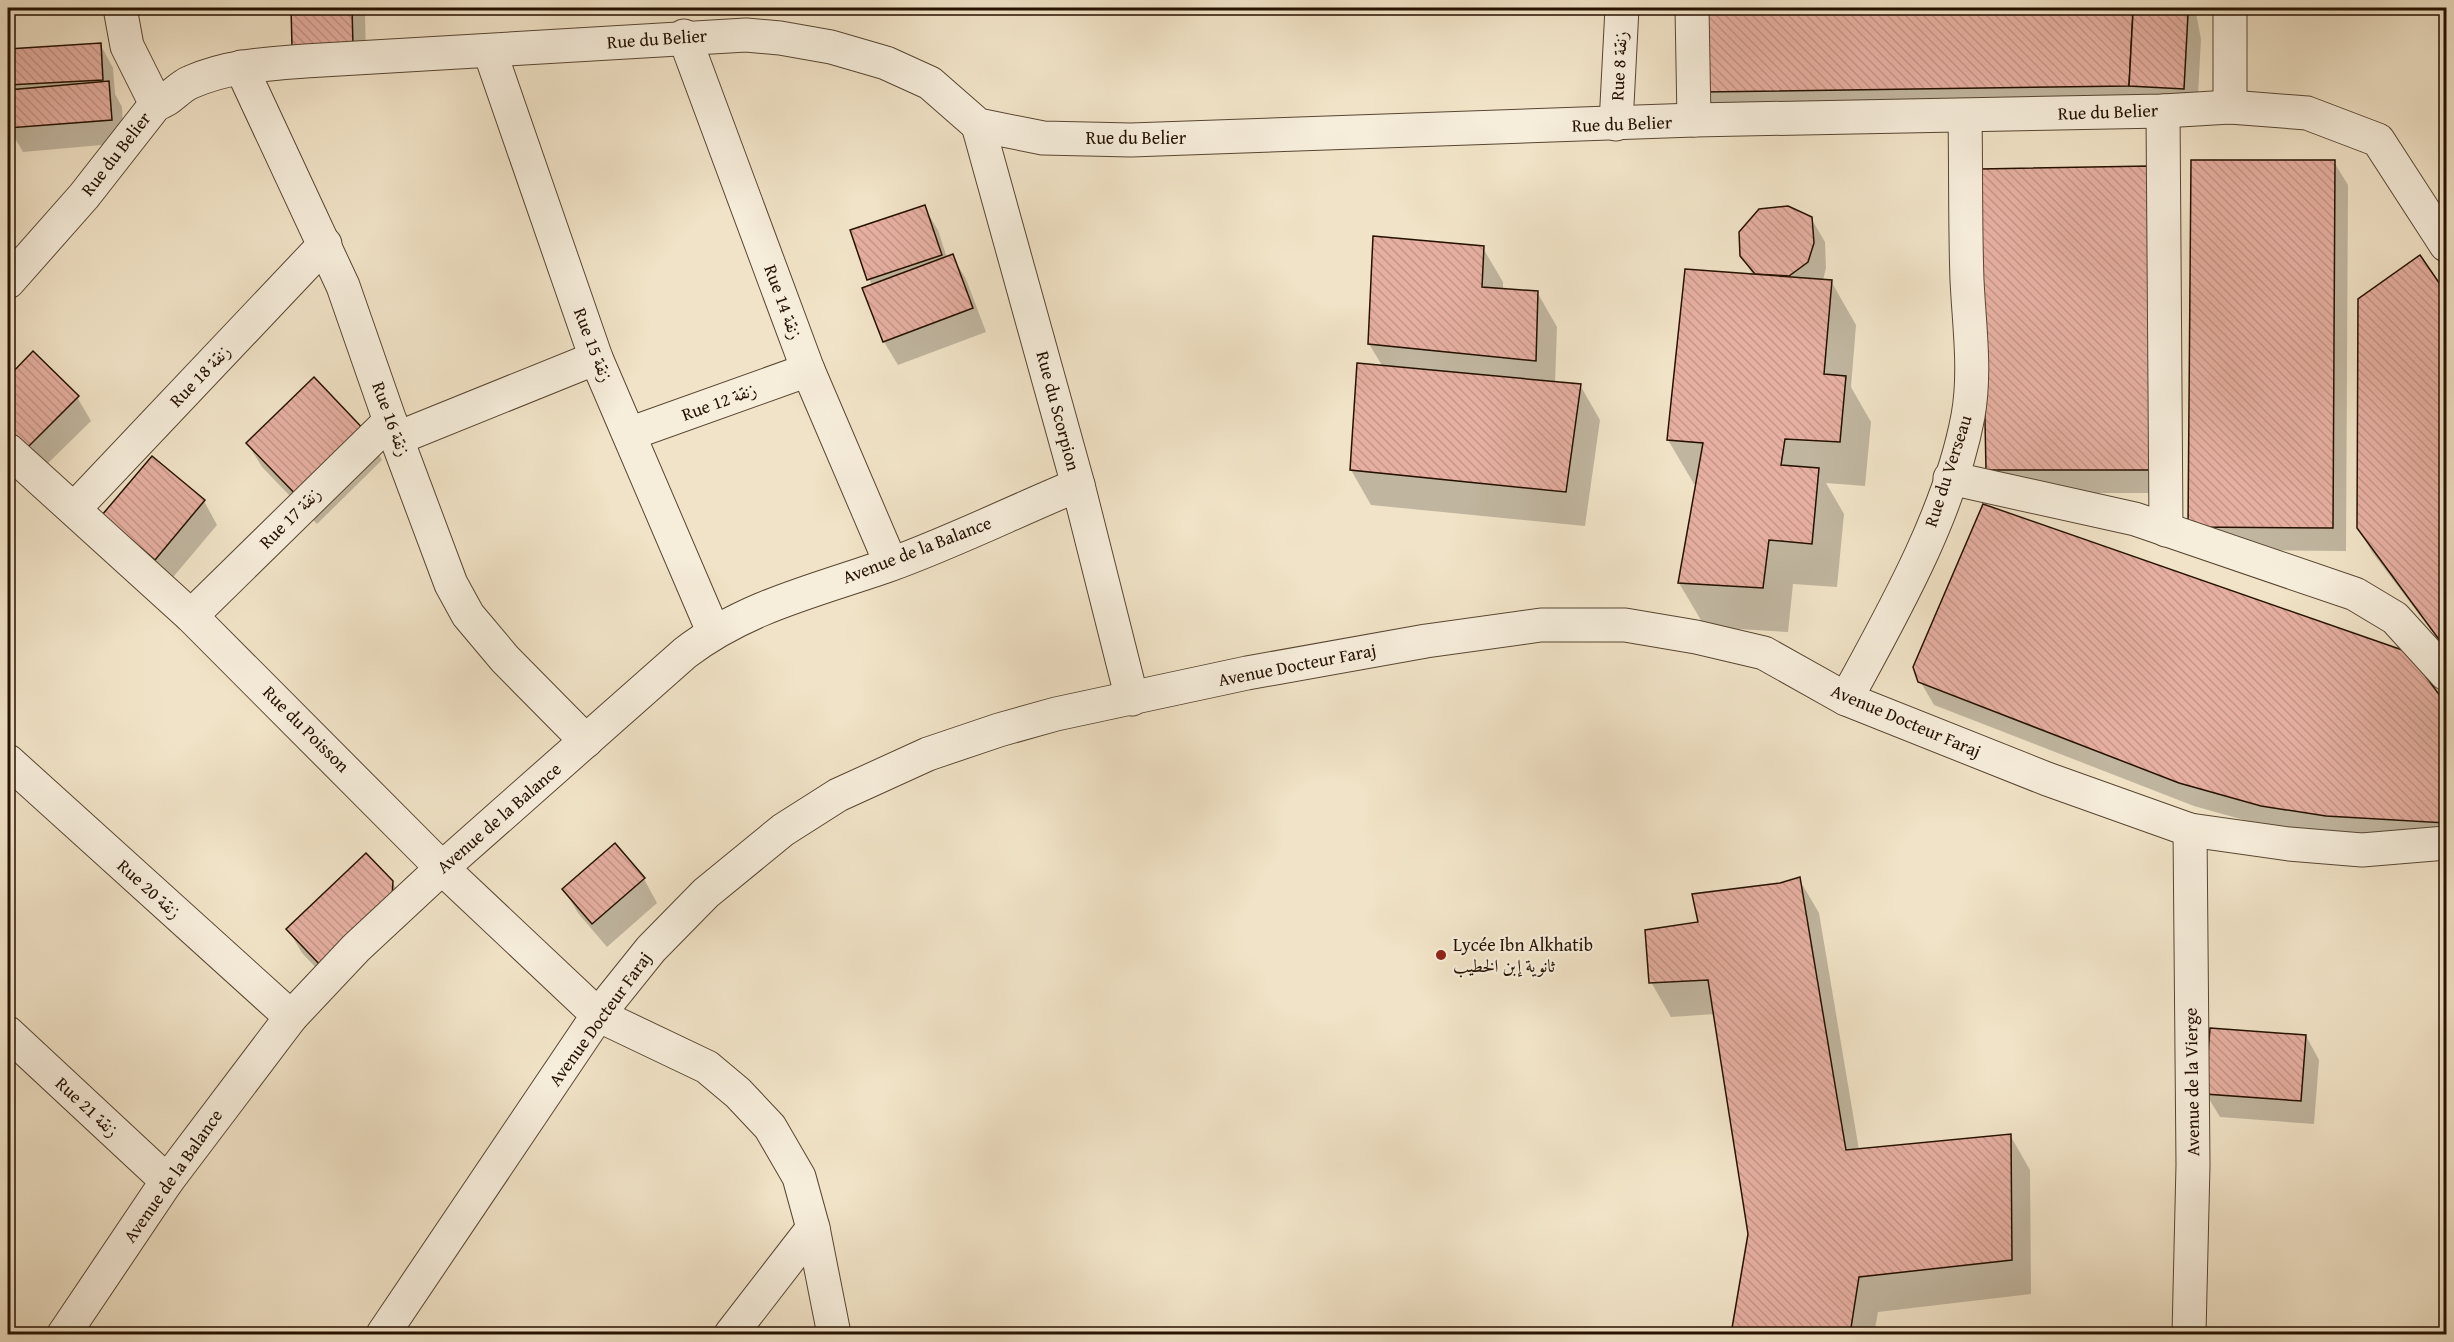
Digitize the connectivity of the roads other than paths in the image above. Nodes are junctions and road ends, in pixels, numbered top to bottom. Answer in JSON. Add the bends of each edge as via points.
{"nodes":[{"id":1,"x":120,"y":8,"type":"edge"},
{"id":2,"x":1622,"y":8,"type":"edge"},
{"id":3,"x":1692,"y":8,"type":"edge"},
{"id":4,"x":2230,"y":8,"type":"edge"},
{"id":5,"x":684,"y":36,"type":"junction"},
{"id":6,"x":490,"y":52,"type":"junction"},
{"id":7,"x":241,"y":67,"type":"junction"},
{"id":8,"x":156,"y":104,"type":"junction"},
{"id":9,"x":2230,"y":107,"type":"junction"},
{"id":10,"x":2163,"y":111,"type":"junction"},
{"id":11,"x":1965,"y":116,"type":"junction"},
{"id":12,"x":1694,"y":120,"type":"junction"},
{"id":13,"x":1616,"y":124,"type":"junction"},
{"id":14,"x":978,"y":125,"type":"junction"},
{"id":15,"x":326,"y":244,"type":"junction"},
{"id":16,"x":2446,"y":245,"type":"edge"},
{"id":17,"x":8,"y":282,"type":"edge"},
{"id":18,"x":596,"y":358,"type":"junction"},
{"id":19,"x":808,"y":370,"type":"junction"},
{"id":20,"x":394,"y":429,"type":"junction"},
{"id":21,"x":629,"y":434,"type":"junction"},
{"id":22,"x":8,"y":450,"type":"edge"},
{"id":23,"x":1950,"y":478,"type":"junction"},
{"id":24,"x":1078,"y":485,"type":"junction"},
{"id":25,"x":74,"y":509,"type":"junction"},
{"id":26,"x":2166,"y":530,"type":"junction"},
{"id":27,"x":891,"y":564,"type":"junction"},
{"id":28,"x":190,"y":616,"type":"junction"},
{"id":29,"x":713,"y":631,"type":"junction"},
{"id":30,"x":2446,"y":674,"type":"edge"},
{"id":31,"x":1132,"y":699,"type":"junction"},
{"id":32,"x":1846,"y":699,"type":"junction"},
{"id":33,"x":585,"y":741,"type":"junction"},
{"id":34,"x":8,"y":761,"type":"edge"},
{"id":35,"x":2190,"y":830,"type":"junction"},
{"id":36,"x":2446,"y":843,"type":"edge"},
{"id":37,"x":442,"y":868,"type":"junction"},
{"id":38,"x":598,"y":1015,"type":"junction"},
{"id":39,"x":291,"y":1017,"type":"junction"},
{"id":40,"x":8,"y":1033,"type":"edge"},
{"id":41,"x":167,"y":1181,"type":"junction"},
{"id":42,"x":813,"y":1228,"type":"junction"},
{"id":43,"x":64,"y":1335,"type":"edge"},
{"id":44,"x":382,"y":1335,"type":"edge"},
{"id":45,"x":731,"y":1335,"type":"edge"},
{"id":46,"x":834,"y":1335,"type":"edge"},
{"id":47,"x":2189,"y":1335,"type":"edge"}],
"edges":[{"from":1,"to":8,"type":"street","via":[[127,46]]},
{"from":2,"to":13,"type":"street","name":"Rue 8 زنقة"},
{"from":3,"to":12,"type":"street"},
{"from":4,"to":9,"type":"street"},
{"from":5,"to":6,"type":"street","name":"Rue du Belier"},
{"from":5,"to":14,"type":"street","name":"Rue du Belier","via":[[746,34],[780,38],[886,63],[930,83]]},
{"from":5,"to":19,"type":"street","name":"Rue 14 زنقة"},
{"from":6,"to":7,"type":"street","name":"Rue du Belier","via":[[404,54]]},
{"from":6,"to":18,"type":"street","name":"Rue 15 زنقة"},
{"from":7,"to":8,"type":"street","name":"Rue du Belier","via":[[188,83]]},
{"from":7,"to":15,"type":"street","name":"Rue 16 زنقة"},
{"from":8,"to":17,"type":"street","name":"Rue du Belier","via":[[84,196]]},
{"from":9,"to":10,"type":"street","name":"Rue du Belier"},
{"from":9,"to":16,"type":"street","name":"Rue du Belier","via":[[2307,113],[2378,140]]},
{"from":10,"to":11,"type":"street","name":"Rue du Belier"},
{"from":10,"to":26,"type":"street"},
{"from":11,"to":12,"type":"street","name":"Rue du Belier"},
{"from":11,"to":23,"type":"street","name":"Rue du Verseau","via":[[1972,355],[1968,415]]},
{"from":12,"to":13,"type":"street","name":"Rue du Belier"},
{"from":13,"to":14,"type":"street","name":"Rue du Belier","via":[[1131,140],[1043,138]]},
{"from":14,"to":24,"type":"street","name":"Rue du Scorpion"},
{"from":15,"to":20,"type":"street","name":"Rue 16 زنقة"},
{"from":15,"to":25,"type":"street","name":"Rue 18 زنقة"},
{"from":18,"to":20,"type":"street","name":"Rue 17 زنقة"},
{"from":18,"to":21,"type":"street","name":"Rue 15 زنقة"},
{"from":19,"to":21,"type":"street","name":"Rue 12 زنقة"},
{"from":19,"to":27,"type":"street","name":"Rue 14 زنقة"},
{"from":20,"to":28,"type":"street","name":"Rue 17 زنقة"},
{"from":20,"to":33,"type":"street","name":"Rue 16 زنقة","via":[[451,584],[468,615]]},
{"from":21,"to":29,"type":"street","name":"Rue 15 زنقة"},
{"from":22,"to":25,"type":"street","name":"Rue du Poisson"},
{"from":23,"to":26,"type":"street","via":[[2086,506]]},
{"from":23,"to":32,"type":"street","name":"Rue du Verseau","via":[[1909,582]]},
{"from":24,"to":27,"type":"street","name":"Avenue de la Balance"},
{"from":24,"to":31,"type":"street","name":"Rue du Scorpion"},
{"from":25,"to":28,"type":"street","name":"Rue du Poisson"},
{"from":26,"to":30,"type":"street","via":[[2355,594],[2395,618]]},
{"from":27,"to":29,"type":"street","name":"Avenue de la Balance","via":[[768,604]]},
{"from":28,"to":37,"type":"street","name":"Rue du Poisson"},
{"from":29,"to":33,"type":"street","name":"Avenue de la Balance"},
{"from":31,"to":32,"type":"street","name":"Avenue Docteur Faraj","via":[[1247,673],[1426,641],[1541,625],[1613,625],[1696,637],[1764,653]]},
{"from":31,"to":38,"type":"street","name":"Avenue Docteur Faraj","via":[[999,730],[928,754],[838,795],[783,830],[706,893],[651,950]]},
{"from":32,"to":35,"type":"street","name":"Avenue Docteur Faraj"},
{"from":33,"to":37,"type":"street","name":"Avenue de la Balance"},
{"from":34,"to":39,"type":"street","name":"Rue 20 زنقة"},
{"from":35,"to":36,"type":"street","name":"Avenue Docteur Faraj","via":[[2362,850]]},
{"from":35,"to":47,"type":"street","name":"Avenue de la Vierge","via":[[2193,1165]]},
{"from":37,"to":38,"type":"street","name":"Rue du Poisson"},
{"from":37,"to":39,"type":"street","name":"Avenue de la Balance","via":[[356,948]]},
{"from":38,"to":42,"type":"street","name":"Rue du Poisson","via":[[707,1067],[738,1093],[770,1127],[799,1177]]},
{"from":38,"to":44,"type":"street","name":"Avenue Docteur Faraj"},
{"from":39,"to":41,"type":"street","name":"Avenue de la Balance"},
{"from":40,"to":41,"type":"street","name":"Rue 21 زنقة"},
{"from":41,"to":43,"type":"street","name":"Avenue de la Balance"},
{"from":42,"to":45,"type":"street"},
{"from":42,"to":46,"type":"street","name":"Rue du Poisson"}]}
